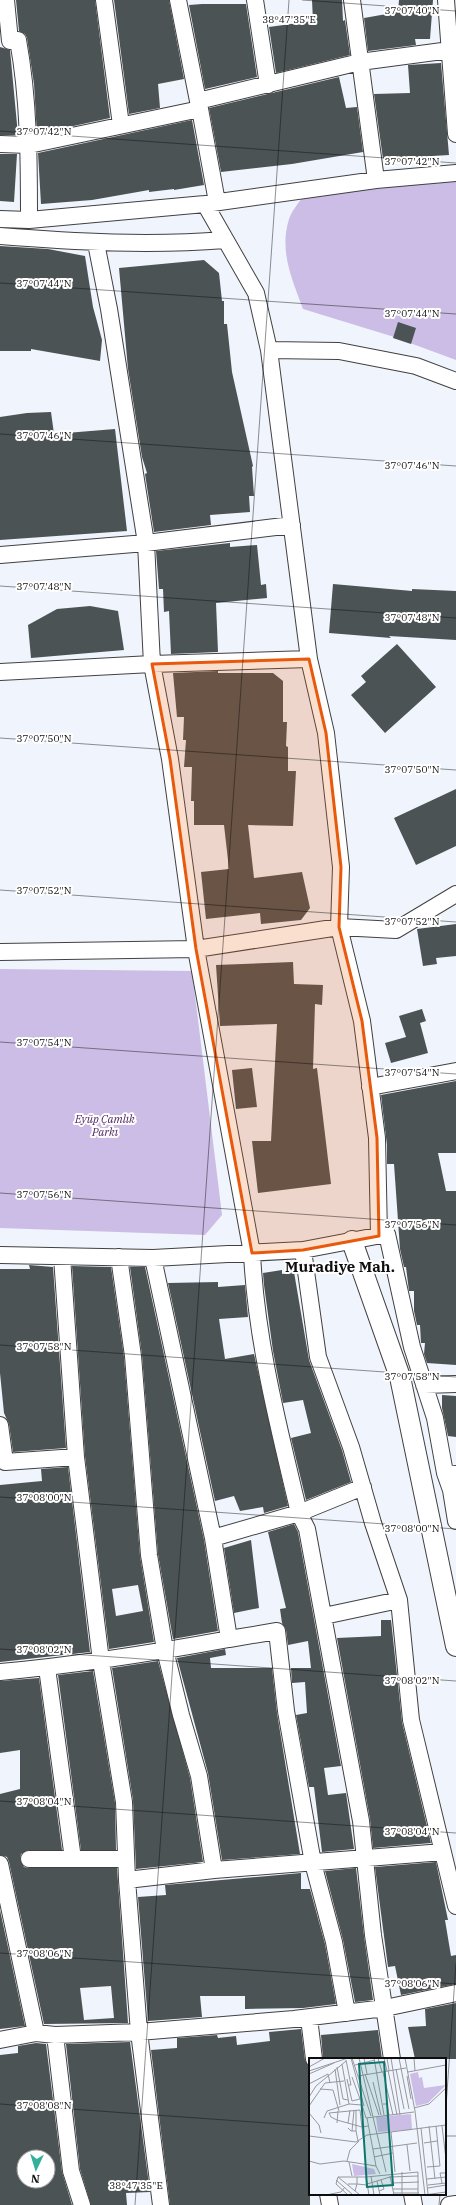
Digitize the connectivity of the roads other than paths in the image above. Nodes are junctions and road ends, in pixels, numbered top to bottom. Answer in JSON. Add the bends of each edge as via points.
{"nodes":[{"id":1,"x":6,"y":0,"type":"edge"},
{"id":2,"x":104,"y":0,"type":"edge"},
{"id":3,"x":178,"y":0,"type":"edge"},
{"id":4,"x":255,"y":0,"type":"edge"},
{"id":5,"x":352,"y":0,"type":"edge"},
{"id":6,"x":446,"y":0,"type":"edge"},
{"id":7,"x":452,"y":34,"type":"edge"},
{"id":8,"x":5,"y":40,"type":"edge"},
{"id":9,"x":450,"y":50,"type":"junction"},
{"id":10,"x":360,"y":62,"type":"junction"},
{"id":11,"x":268,"y":85,"type":"junction"},
{"id":12,"x":199,"y":105,"type":"junction"},
{"id":13,"x":121,"y":125,"type":"junction"},
{"id":14,"x":456,"y":134,"type":"edge"},
{"id":15,"x":0,"y":144,"type":"edge"},
{"id":16,"x":29,"y":145,"type":"junction"},
{"id":17,"x":456,"y":173,"type":"edge"},
{"id":18,"x":376,"y":180,"type":"junction"},
{"id":19,"x":211,"y":203,"type":"junction"},
{"id":20,"x":0,"y":219,"type":"edge"},
{"id":21,"x":29,"y":220,"type":"junction"},
{"id":22,"x":0,"y":236,"type":"edge"},
{"id":23,"x":226,"y":240,"type":"junction"},
{"id":24,"x":96,"y":243,"type":"junction"},
{"id":25,"x":269,"y":350,"type":"junction"},
{"id":26,"x":456,"y":381,"type":"edge"},
{"id":27,"x":292,"y":525,"type":"junction"},
{"id":28,"x":146,"y":543,"type":"junction"},
{"id":29,"x":0,"y":555,"type":"edge"},
{"id":30,"x":309,"y":660,"type":"junction"},
{"id":31,"x":152,"y":664,"type":"junction"},
{"id":32,"x":0,"y":672,"type":"edge"},
{"id":33,"x":456,"y":894,"type":"edge"},
{"id":34,"x":339,"y":927,"type":"junction"},
{"id":35,"x":196,"y":949,"type":"junction"},
{"id":36,"x":0,"y":952,"type":"edge"},
{"id":37,"x":456,"y":1071,"type":"edge"},
{"id":38,"x":370,"y":1087,"type":"junction"},
{"id":39,"x":380,"y":1236,"type":"junction"},
{"id":40,"x":352,"y":1241,"type":"junction"},
{"id":41,"x":303,"y":1250,"type":"junction"},
{"id":42,"x":252,"y":1253,"type":"junction"},
{"id":43,"x":0,"y":1255,"type":"edge"},
{"id":44,"x":62,"y":1257,"type":"junction"},
{"id":45,"x":119,"y":1257,"type":"junction"},
{"id":46,"x":153,"y":1258,"type":"junction"},
{"id":47,"x":456,"y":1384,"type":"edge"},
{"id":48,"x":424,"y":1385,"type":"junction"},
{"id":49,"x":0,"y":1425,"type":"edge"},
{"id":50,"x":76,"y":1457,"type":"junction"},
{"id":51,"x":451,"y":1473,"type":"edge"},
{"id":52,"x":363,"y":1487,"type":"junction"},
{"id":53,"x":299,"y":1513,"type":"junction"},
{"id":54,"x":456,"y":1521,"type":"edge"},
{"id":55,"x":213,"y":1538,"type":"junction"},
{"id":56,"x":399,"y":1600,"type":"junction"},
{"id":57,"x":324,"y":1616,"type":"junction"},
{"id":58,"x":229,"y":1639,"type":"junction"},
{"id":59,"x":456,"y":1646,"type":"edge"},
{"id":60,"x":165,"y":1650,"type":"junction"},
{"id":61,"x":101,"y":1661,"type":"junction"},
{"id":62,"x":47,"y":1668,"type":"junction"},
{"id":63,"x":0,"y":1672,"type":"edge"},
{"id":64,"x":443,"y":1852,"type":"junction"},
{"id":65,"x":29,"y":1859,"type":"dead end"},
{"id":66,"x":73,"y":1859,"type":"junction"},
{"id":67,"x":126,"y":1859,"type":"junction"},
{"id":68,"x":364,"y":1859,"type":"junction"},
{"id":69,"x":313,"y":1863,"type":"junction"},
{"id":70,"x":0,"y":1864,"type":"edge"},
{"id":71,"x":214,"y":1870,"type":"junction"},
{"id":72,"x":127,"y":1880,"type":"junction"},
{"id":73,"x":456,"y":1906,"type":"edge"},
{"id":74,"x":456,"y":1993,"type":"edge"},
{"id":75,"x":385,"y":2008,"type":"junction"},
{"id":76,"x":347,"y":2013,"type":"junction"},
{"id":77,"x":309,"y":2018,"type":"junction"},
{"id":78,"x":139,"y":2032,"type":"junction"},
{"id":79,"x":36,"y":2033,"type":"junction"},
{"id":80,"x":55,"y":2035,"type":"junction"},
{"id":81,"x":0,"y":2040,"type":"edge"},
{"id":82,"x":314,"y":2058,"type":"edge"},
{"id":83,"x":392,"y":2058,"type":"edge"},
{"id":84,"x":328,"y":2195,"type":"edge"},
{"id":85,"x":412,"y":2195,"type":"edge"},
{"id":86,"x":456,"y":2204,"type":"edge"},
{"id":87,"x":82,"y":2205,"type":"edge"},
{"id":88,"x":161,"y":2205,"type":"edge"},
{"id":89,"x":330,"y":2205,"type":"edge"},
{"id":90,"x":414,"y":2205,"type":"edge"},
{"id":91,"x":449,"y":2205,"type":"edge"}],
"edges":[{"from":1,"to":8,"type":"street"},
{"from":2,"to":13,"type":"street"},
{"from":3,"to":12,"type":"street"},
{"from":4,"to":11,"type":"street"},
{"from":5,"to":10,"type":"street"},
{"from":6,"to":7,"type":"street"},
{"from":7,"to":9,"type":"street"},
{"from":8,"to":16,"type":"street","via":[[18,40]]},
{"from":9,"to":10,"type":"street"},
{"from":9,"to":14,"type":"street"},
{"from":10,"to":11,"type":"street"},
{"from":10,"to":18,"type":"street"},
{"from":11,"to":12,"type":"street"},
{"from":12,"to":13,"type":"street"},
{"from":12,"to":19,"type":"street"},
{"from":13,"to":16,"type":"street"},
{"from":15,"to":16,"type":"street"},
{"from":16,"to":21,"type":"street"},
{"from":17,"to":18,"type":"street"},
{"from":18,"to":19,"type":"street"},
{"from":19,"to":21,"type":"street"},
{"from":19,"to":23,"type":"street"},
{"from":20,"to":21,"type":"street"},
{"from":22,"to":24,"type":"street"},
{"from":23,"to":24,"type":"street"},
{"from":23,"to":25,"type":"street","via":[[256,293]]},
{"from":24,"to":28,"type":"street"},
{"from":25,"to":26,"type":"street","via":[[339,351],[416,366]]},
{"from":25,"to":27,"type":"street"},
{"from":27,"to":28,"type":"street"},
{"from":27,"to":30,"type":"street"},
{"from":28,"to":29,"type":"street"},
{"from":28,"to":31,"type":"street"},
{"from":30,"to":31,"type":"street"},
{"from":30,"to":34,"type":"street","via":[[326,733],[341,867]]},
{"from":31,"to":32,"type":"street"},
{"from":31,"to":35,"type":"street","via":[[170,759]]},
{"from":33,"to":34,"type":"street","via":[[396,930]]},
{"from":34,"to":35,"type":"street"},
{"from":34,"to":38,"type":"street","via":[[362,1021]]},
{"from":35,"to":36,"type":"street"},
{"from":35,"to":42,"type":"street"},
{"from":37,"to":38,"type":"street"},
{"from":38,"to":39,"type":"street","via":[[377,1138]]},
{"from":39,"to":40,"type":"street"},
{"from":39,"to":48,"type":"street","via":[[387,1234],[412,1347]]},
{"from":40,"to":41,"type":"street"},
{"from":40,"to":59,"type":"street","via":[[400,1377]]},
{"from":41,"to":42,"type":"street"},
{"from":41,"to":52,"type":"street","via":[[318,1358]]},
{"from":42,"to":46,"type":"street"},
{"from":42,"to":53,"type":"street","via":[[253,1286],[267,1369]]},
{"from":43,"to":44,"type":"street"},
{"from":44,"to":45,"type":"street"},
{"from":44,"to":50,"type":"street"},
{"from":45,"to":46,"type":"street"},
{"from":45,"to":60,"type":"street","via":[[133,1356],[150,1555]]},
{"from":46,"to":55,"type":"street"},
{"from":47,"to":48,"type":"street"},
{"from":48,"to":51,"type":"street"},
{"from":49,"to":50,"type":"street","via":[[5,1462]]},
{"from":50,"to":61,"type":"street"},
{"from":51,"to":54,"type":"street"},
{"from":52,"to":53,"type":"street"},
{"from":52,"to":56,"type":"street"},
{"from":53,"to":55,"type":"street"},
{"from":53,"to":57,"type":"street","via":[[307,1529]]},
{"from":55,"to":58,"type":"street"},
{"from":56,"to":57,"type":"street"},
{"from":56,"to":64,"type":"street","via":[[411,1720]]},
{"from":57,"to":68,"type":"street","via":[[361,1821]]},
{"from":58,"to":60,"type":"street"},
{"from":58,"to":69,"type":"street","via":[[277,1632],[286,1711]]},
{"from":60,"to":61,"type":"street"},
{"from":60,"to":71,"type":"street","via":[[199,1776]]},
{"from":61,"to":62,"type":"street"},
{"from":61,"to":67,"type":"street","via":[[124,1802]]},
{"from":62,"to":63,"type":"street"},
{"from":62,"to":66,"type":"street"},
{"from":64,"to":68,"type":"street"},
{"from":64,"to":73,"type":"street"},
{"from":65,"to":66,"type":"street"},
{"from":66,"to":67,"type":"street"},
{"from":67,"to":72,"type":"street"},
{"from":68,"to":69,"type":"street"},
{"from":68,"to":75,"type":"street"},
{"from":69,"to":71,"type":"street"},
{"from":69,"to":76,"type":"street","via":[[334,1942]]},
{"from":70,"to":79,"type":"street"},
{"from":71,"to":72,"type":"street"},
{"from":72,"to":78,"type":"street"},
{"from":74,"to":75,"type":"street"},
{"from":75,"to":76,"type":"street"},
{"from":75,"to":83,"type":"street"},
{"from":76,"to":77,"type":"street"},
{"from":77,"to":78,"type":"street"},
{"from":77,"to":82,"type":"street"},
{"from":78,"to":80,"type":"street"},
{"from":78,"to":88,"type":"street"},
{"from":79,"to":80,"type":"street"},
{"from":79,"to":81,"type":"street"},
{"from":80,"to":87,"type":"street","via":[[71,2171]]},
{"from":84,"to":89,"type":"street"},
{"from":85,"to":90,"type":"street"},
{"from":86,"to":91,"type":"street"}]}
